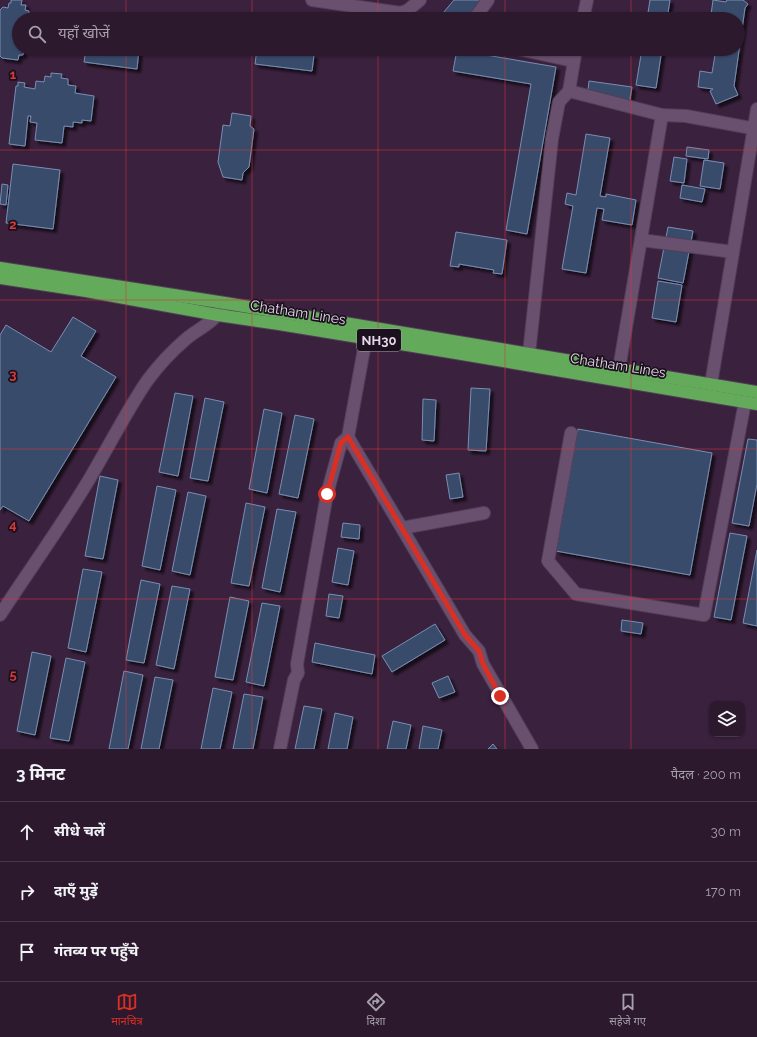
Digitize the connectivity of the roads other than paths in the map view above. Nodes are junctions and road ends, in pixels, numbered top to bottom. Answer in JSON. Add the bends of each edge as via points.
{"nodes":[{"id":1,"x":310,"y":0,"type":"edge"},
{"id":2,"x":420,"y":0,"type":"edge"},
{"id":3,"x":488,"y":0,"type":"edge"},
{"id":4,"x":587,"y":0,"type":"edge"},
{"id":5,"x":394,"y":12,"type":"edge"},
{"id":6,"x":403,"y":12,"type":"edge"},
{"id":7,"x":479,"y":12,"type":"edge"},
{"id":8,"x":584,"y":12,"type":"edge"},
{"id":9,"x":551,"y":56,"type":"edge"},
{"id":10,"x":575,"y":56,"type":"edge"},
{"id":11,"x":574,"y":61,"type":"junction"},
{"id":12,"x":569,"y":91,"type":"junction"},
{"id":13,"x":757,"y":109,"type":"edge"},
{"id":14,"x":662,"y":115,"type":"junction"},
{"id":15,"x":755,"y":129,"type":"edge"},
{"id":16,"x":641,"y":240,"type":"junction"},
{"id":17,"x":733,"y":252,"type":"junction"},
{"id":18,"x":0,"y":268,"type":"edge"},
{"id":19,"x":0,"y":278,"type":"edge"},
{"id":20,"x":225,"y":303,"type":"junction"},
{"id":21,"x":218,"y":315,"type":"junction"},
{"id":22,"x":366,"y":338,"type":"junction"},
{"id":23,"x":529,"y":354,"type":"junction"},
{"id":24,"x":619,"y":369,"type":"junction"},
{"id":25,"x":711,"y":384,"type":"junction"},
{"id":26,"x":757,"y":392,"type":"edge"},
{"id":27,"x":751,"y":403,"type":"edge"},
{"id":28,"x":571,"y":433,"type":"dead end"},
{"id":29,"x":348,"y":437,"type":"junction"},
{"id":30,"x":484,"y":514,"type":"dead end"},
{"id":31,"x":402,"y":528,"type":"junction"},
{"id":32,"x":0,"y":615,"type":"edge"},
{"id":33,"x":280,"y":749,"type":"edge"},
{"id":34,"x":532,"y":749,"type":"edge"}],
"edges":[{"from":1,"to":5,"type":"street"},
{"from":2,"to":6,"type":"street"},
{"from":3,"to":7,"type":"street"},
{"from":4,"to":8,"type":"street"},
{"from":9,"to":11,"type":"street"},
{"from":10,"to":11,"type":"street"},
{"from":11,"to":12,"type":"street"},
{"from":12,"to":14,"type":"street"},
{"from":12,"to":23,"type":"street","via":[[559,102],[552,139]]},
{"from":13,"to":15,"type":"street"},
{"from":14,"to":15,"type":"street","via":[[686,116]]},
{"from":14,"to":16,"type":"street"},
{"from":15,"to":17,"type":"street"},
{"from":16,"to":17,"type":"street"},
{"from":16,"to":24,"type":"street"},
{"from":17,"to":25,"type":"street"},
{"from":18,"to":20,"type":"highway","name":"Chatham Lines","number":"NH30"},
{"from":19,"to":21,"type":"highway","name":"Chatham Lines","number":"NH30"},
{"from":20,"to":21,"type":"street"},
{"from":20,"to":23,"type":"highway","name":"Chatham Lines","number":"NH30"},
{"from":21,"to":22,"type":"highway","name":"Chatham Lines","number":"NH30"},
{"from":21,"to":32,"type":"street","via":[[186,340],[159,366],[148,381],[89,479]]},
{"from":22,"to":27,"type":"highway","name":"Chatham Lines","number":"NH30"},
{"from":22,"to":29,"type":"street"},
{"from":23,"to":24,"type":"highway","name":"Chatham Lines","number":"NH30"},
{"from":24,"to":25,"type":"highway","name":"Chatham Lines","number":"NH30"},
{"from":25,"to":26,"type":"highway","name":"Chatham Lines","number":"NH30"},
{"from":27,"to":28,"type":"street","via":[[704,615],[576,594],[548,561]]},
{"from":29,"to":31,"type":"street"},
{"from":29,"to":33,"type":"street","via":[[341,443],[327,494],[297,664],[298,673],[294,680]]},
{"from":30,"to":31,"type":"street"},
{"from":31,"to":34,"type":"street","via":[[465,635],[479,651],[483,664]]}]}
